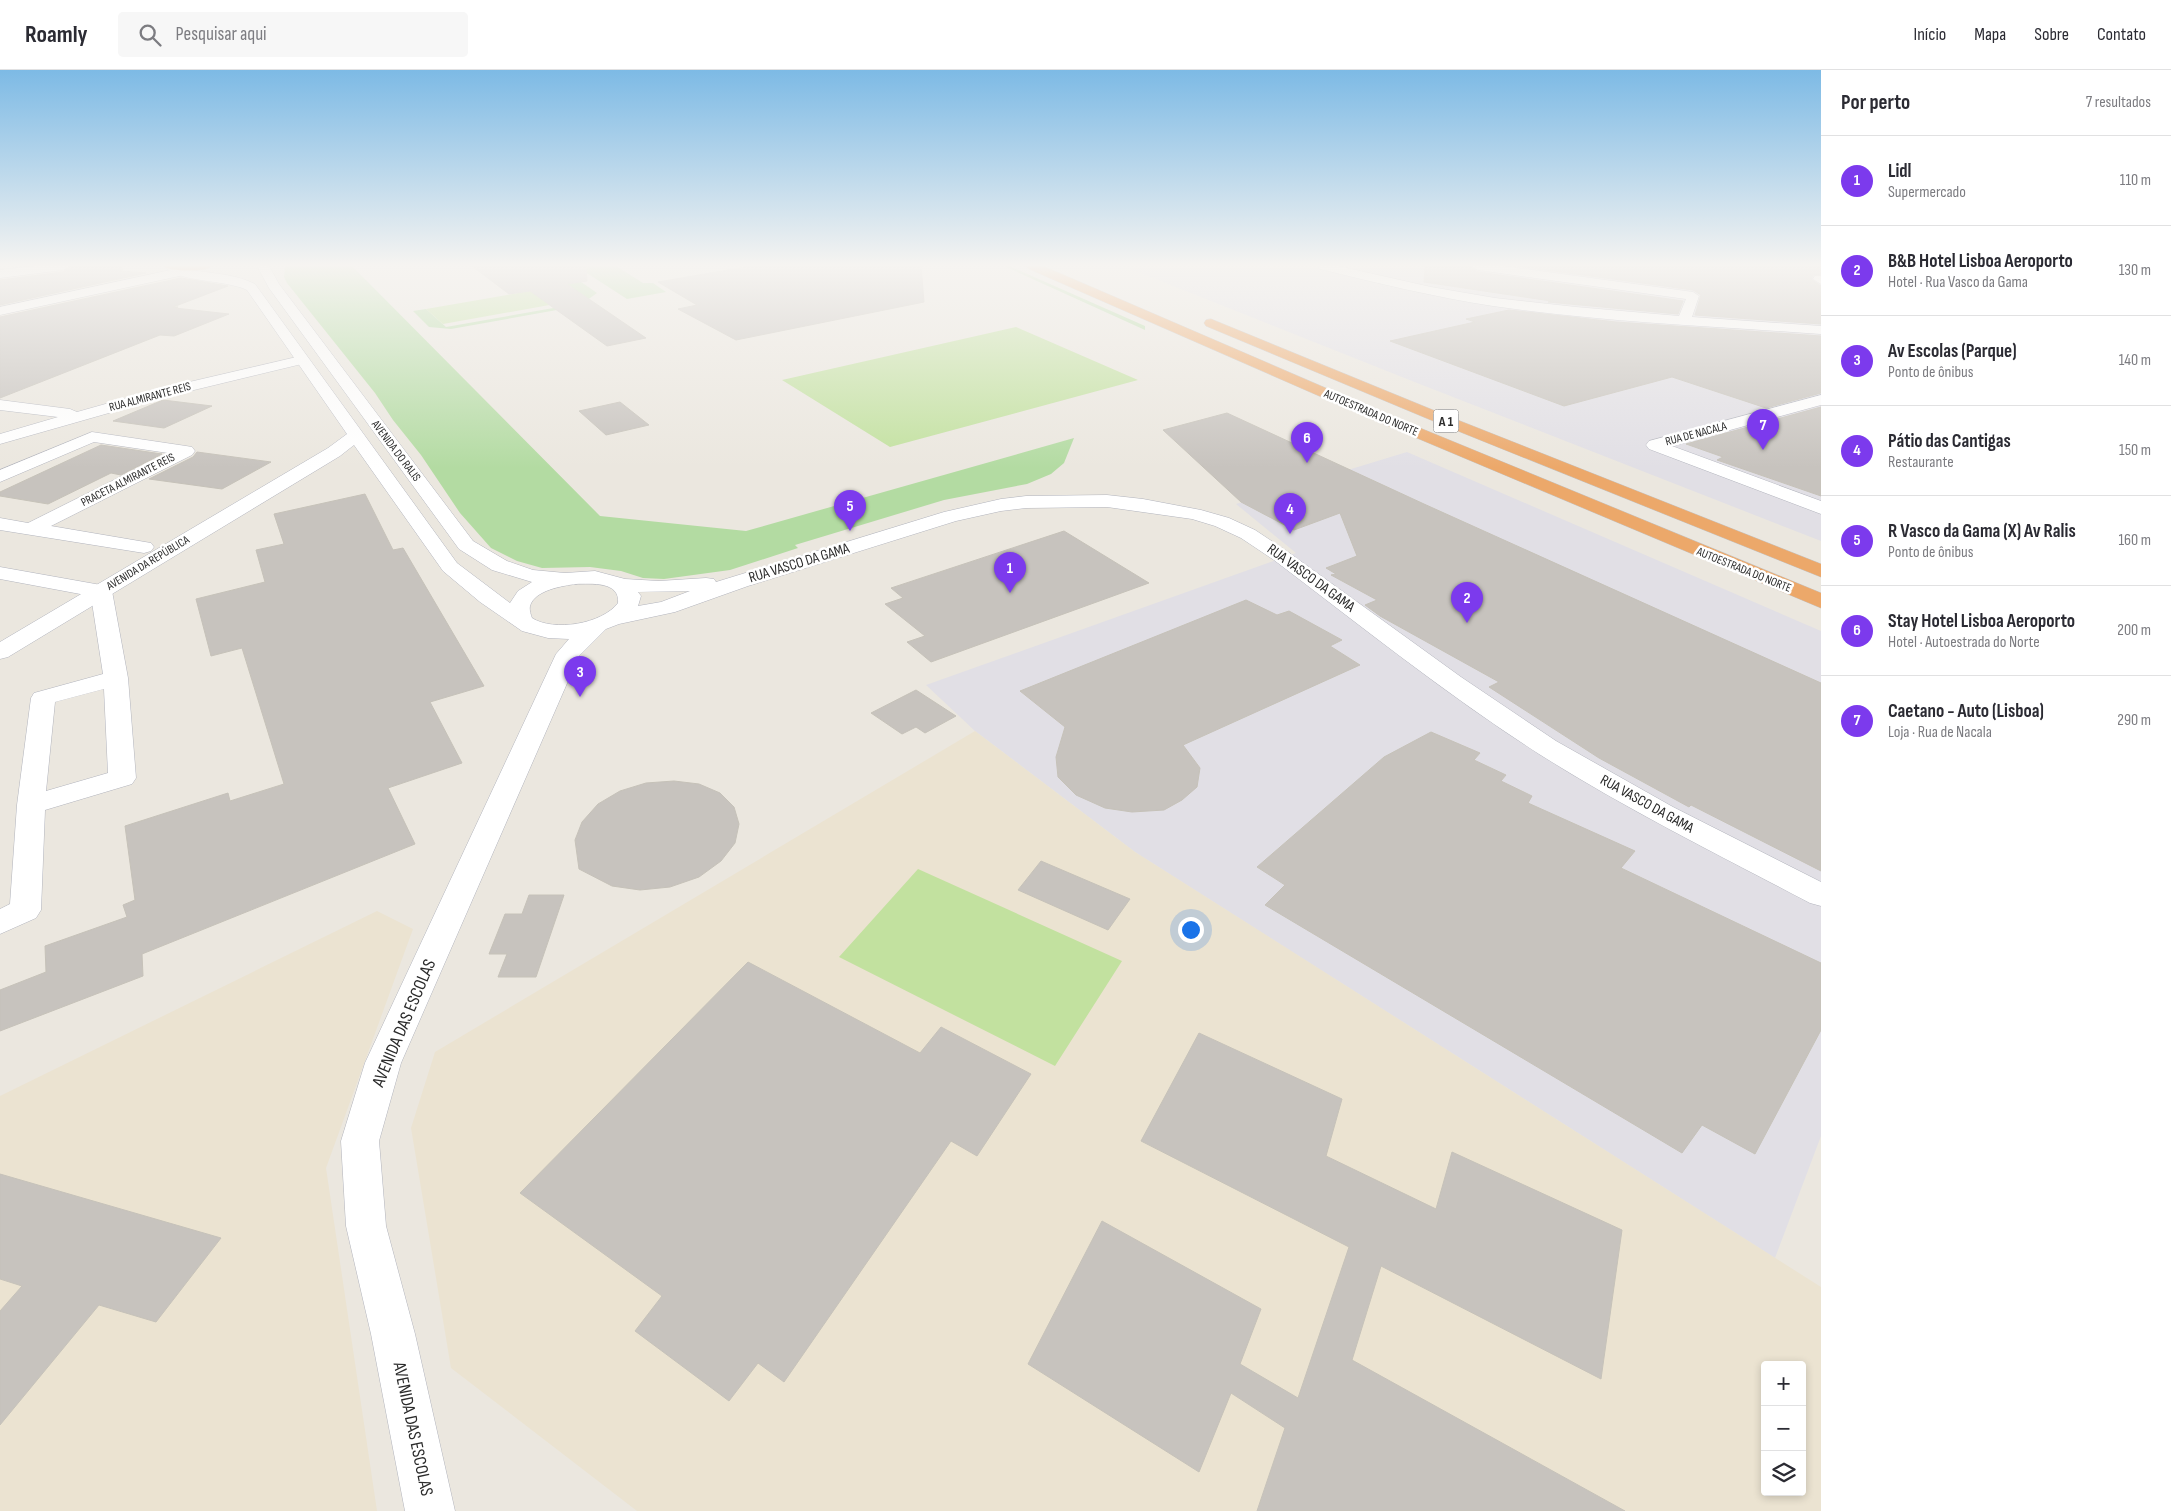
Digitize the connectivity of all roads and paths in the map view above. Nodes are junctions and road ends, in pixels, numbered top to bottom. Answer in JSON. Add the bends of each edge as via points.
{"nodes":[{"id":1,"x":283,"y":333,"type":"edge"},
{"id":2,"x":309,"y":333,"type":"edge"},
{"id":3,"x":1188,"y":333,"type":"edge"},
{"id":4,"x":1234,"y":333,"type":"edge"},
{"id":5,"x":301,"y":360,"type":"junction"},
{"id":6,"x":1821,"y":400,"type":"edge"},
{"id":7,"x":0,"y":404,"type":"edge"},
{"id":8,"x":82,"y":415,"type":"junction"},
{"id":9,"x":356,"y":435,"type":"junction"},
{"id":10,"x":0,"y":439,"type":"edge"},
{"id":11,"x":381,"y":471,"type":"junction"},
{"id":12,"x":297,"y":475,"type":"junction"},
{"id":13,"x":0,"y":477,"type":"edge"},
{"id":14,"x":1821,"y":508,"type":"edge"},
{"id":15,"x":0,"y":524,"type":"edge"},
{"id":16,"x":30,"y":529,"type":"junction"},
{"id":17,"x":144,"y":547,"type":"dead end"},
{"id":18,"x":1821,"y":571,"type":"edge"},
{"id":19,"x":0,"y":573,"type":"edge"},
{"id":20,"x":569,"y":578,"type":"junction"},
{"id":21,"x":740,"y":581,"type":"junction"},
{"id":22,"x":622,"y":585,"type":"junction"},
{"id":23,"x":101,"y":591,"type":"junction"},
{"id":24,"x":1821,"y":601,"type":"edge"},
{"id":25,"x":521,"y":621,"type":"junction"},
{"id":26,"x":606,"y":622,"type":"junction"},
{"id":27,"x":0,"y":652,"type":"edge"},
{"id":28,"x":116,"y":678,"type":"junction"},
{"id":29,"x":31,"y":805,"type":"junction"},
{"id":30,"x":1821,"y":895,"type":"edge"},
{"id":31,"x":0,"y":922,"type":"edge"},
{"id":32,"x":430,"y":1511,"type":"edge"}],
"edges":[{"from":1,"to":5,"type":"street","name":"AVENIDA DO RALIS"},
{"from":2,"to":20,"type":"street","name":"AVENIDA DO RALIS","via":[[466,545],[490,561],[521,575]]},
{"from":3,"to":24,"type":"highway","name":"AUTOESTRADA DO NORTE","number":"A 1"},
{"from":4,"to":18,"type":"highway","name":"AUTOESTRADA DO NORTE","number":"A 1"},
{"from":5,"to":8,"type":"street","name":"RUA ALMIRANTE REIS"},
{"from":5,"to":9,"type":"street","name":"AVENIDA DO RALIS"},
{"from":6,"to":14,"type":"street","name":"RUA DE NACALA","via":[[1655,445]]},
{"from":7,"to":8,"type":"street"},
{"from":8,"to":10,"type":"street","name":"RUA ALMIRANTE REIS"},
{"from":9,"to":11,"type":"street","name":"AVENIDA DO RALIS"},
{"from":9,"to":12,"type":"street"},
{"from":11,"to":12,"type":"street","via":[[349,466]]},
{"from":11,"to":25,"type":"street","name":"AVENIDA DO RALIS","via":[[450,567]]},
{"from":12,"to":23,"type":"street","name":"AVENIDA DA REPÚBLICA"},
{"from":13,"to":16,"type":"street","name":"PRACETA ALMIRANTE REIS","via":[[92,437],[186,451]]},
{"from":15,"to":16,"type":"street"},
{"from":16,"to":17,"type":"street"},
{"from":19,"to":23,"type":"street"},
{"from":20,"to":22,"type":"street","name":"RUA VASCO DA GAMA","via":[[590,576]]},
{"from":20,"to":25,"type":"street","via":[[526,595],[517,612]]},
{"from":21,"to":22,"type":"street","name":"RUA VASCO DA GAMA","via":[[659,587]]},
{"from":21,"to":26,"type":"street","name":"RUA VASCO DA GAMA","via":[[667,607]]},
{"from":21,"to":30,"type":"street","name":"RUA VASCO DA GAMA","via":[[951,516],[1009,504],[1051,500],[1107,501],[1210,518],[1248,534],[1281,556],[1511,723],[1583,768],[1674,820]]},
{"from":22,"to":26,"type":"street","name":"AVENIDA DAS ESCOLAS","via":[[630,597],[628,604]]},
{"from":23,"to":27,"type":"street","name":"AVENIDA DA REPÚBLICA"},
{"from":23,"to":28,"type":"street"},
{"from":25,"to":26,"type":"street","name":"AVENIDA DO RALIS","via":[[552,632],[575,632]]},
{"from":26,"to":32,"type":"street","name":"AVENIDA DAS ESCOLAS","via":[[582,638],[568,654],[383,1063],[360,1141],[366,1226],[393,1334]]},
{"from":28,"to":29,"type":"street","via":[[43,698]]},
{"from":28,"to":29,"type":"street","via":[[122,778]]},
{"from":29,"to":31,"type":"street","via":[[25,910]]}]}
